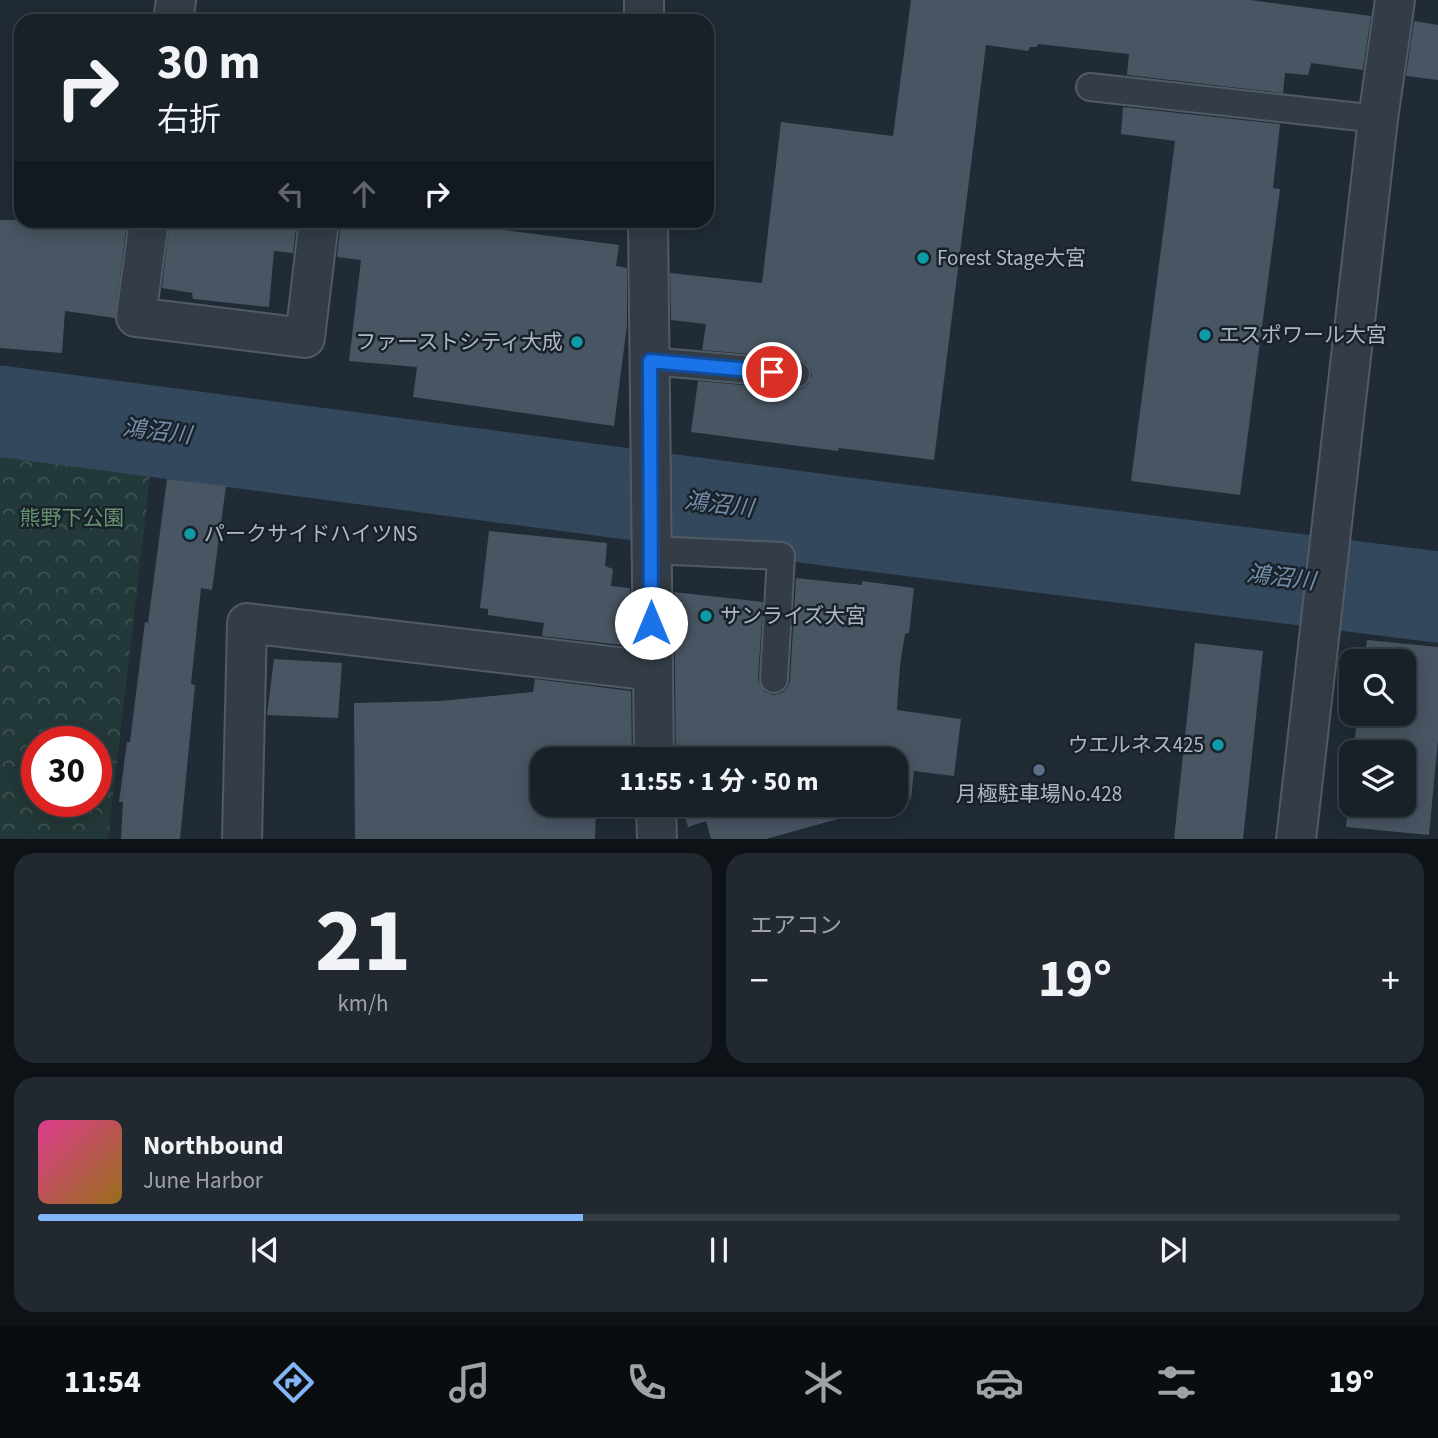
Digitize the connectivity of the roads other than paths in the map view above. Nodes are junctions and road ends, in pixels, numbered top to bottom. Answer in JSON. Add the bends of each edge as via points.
{"nodes":[{"id":1,"x":1395,"y":0,"type":"edge"},
{"id":2,"x":1090,"y":87,"type":"dead end"},
{"id":3,"x":1378,"y":119,"type":"junction"},
{"id":4,"x":148,"y":228,"type":"edge"},
{"id":5,"x":318,"y":228,"type":"edge"},
{"id":6,"x":648,"y":228,"type":"edge"},
{"id":7,"x":650,"y":361,"type":"junction"},
{"id":8,"x":796,"y":374,"type":"dead end"},
{"id":9,"x":651,"y":533,"type":"junction"},
{"id":10,"x":652,"y":671,"type":"junction"},
{"id":11,"x":774,"y":679,"type":"dead end"},
{"id":12,"x":654,"y":747,"type":"edge"},
{"id":13,"x":656,"y":817,"type":"edge"},
{"id":14,"x":242,"y":839,"type":"edge"},
{"id":15,"x":657,"y":839,"type":"edge"},
{"id":16,"x":1296,"y":839,"type":"edge"}],
"edges":[{"from":1,"to":3,"type":"street"},
{"from":2,"to":3,"type":"lane"},
{"from":3,"to":16,"type":"street"},
{"from":4,"to":5,"type":"street","via":[[136,317],[305,338]]},
{"from":6,"to":7,"type":"street"},
{"from":7,"to":8,"type":"lane"},
{"from":7,"to":9,"type":"street"},
{"from":9,"to":10,"type":"street"},
{"from":9,"to":11,"type":"lane","via":[[781,556]]},
{"from":10,"to":12,"type":"street"},
{"from":10,"to":14,"type":"street","via":[[247,623]]},
{"from":13,"to":15,"type":"street"}]}
